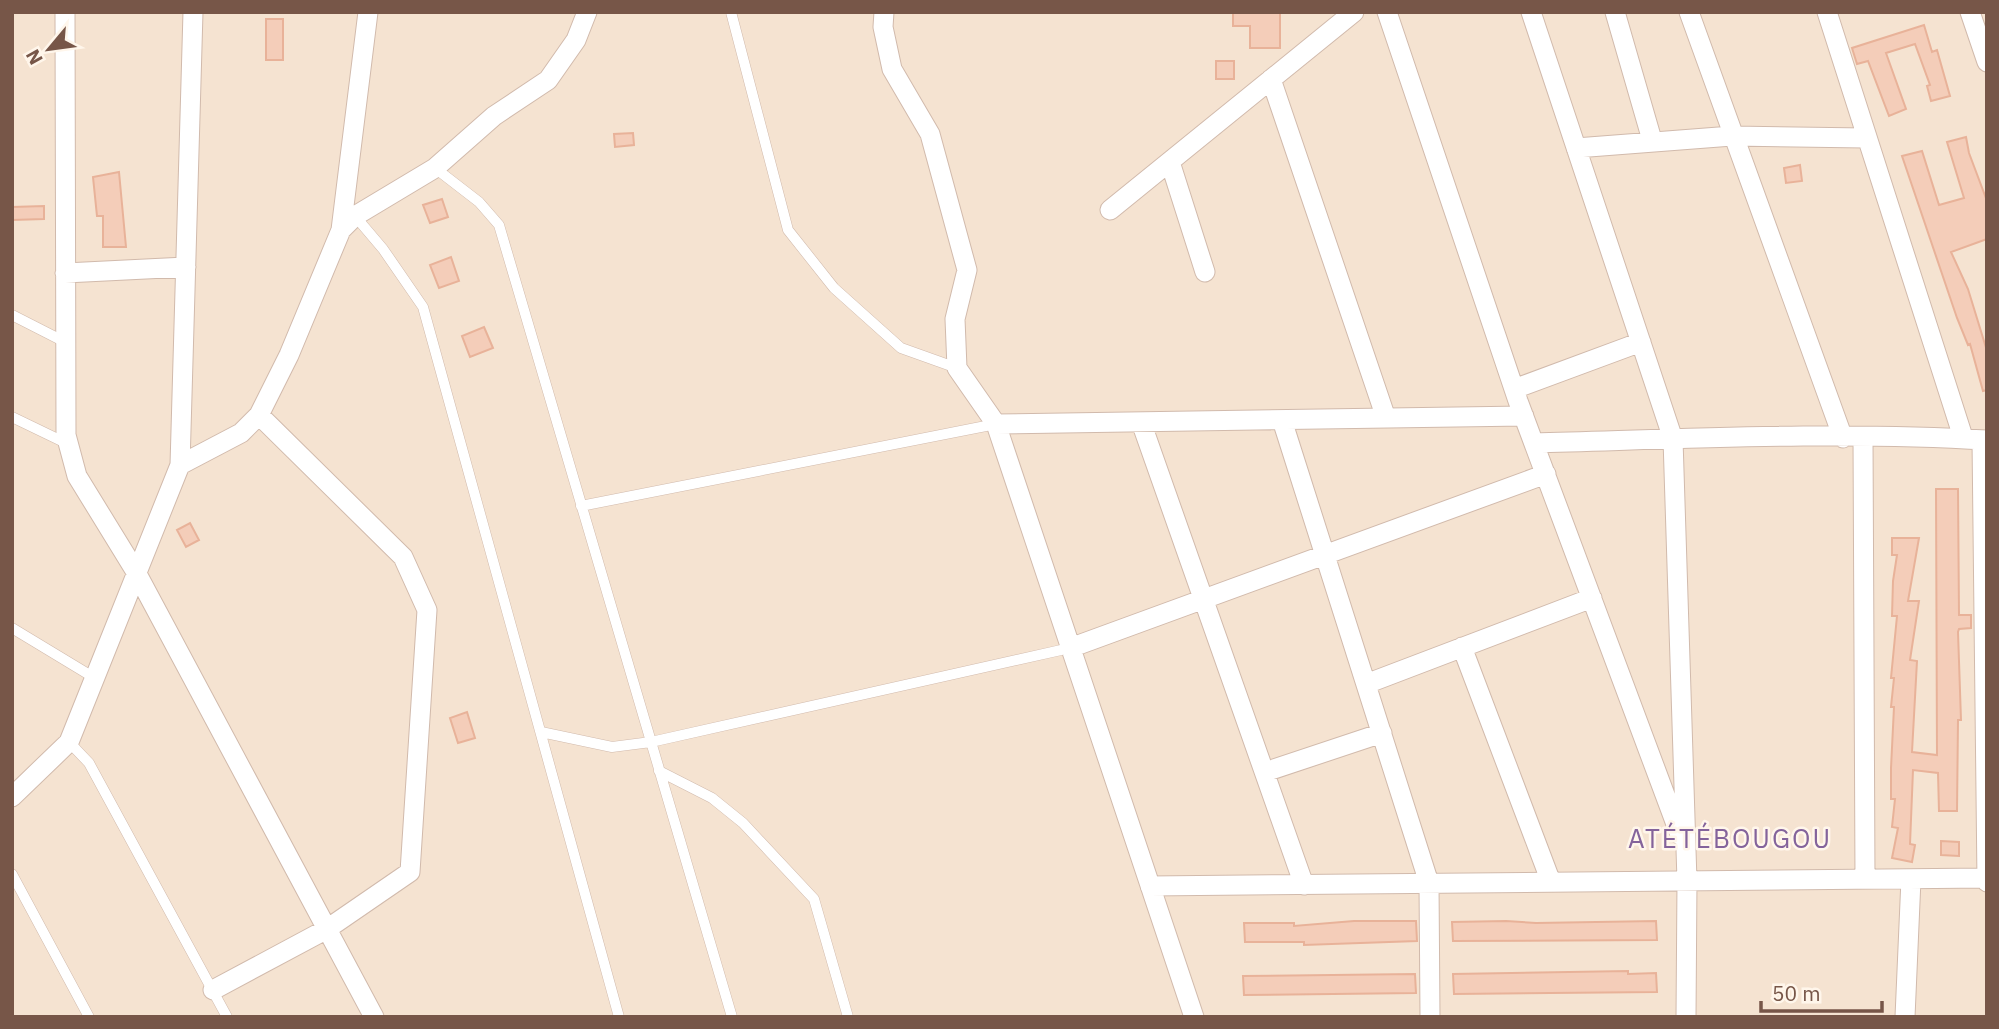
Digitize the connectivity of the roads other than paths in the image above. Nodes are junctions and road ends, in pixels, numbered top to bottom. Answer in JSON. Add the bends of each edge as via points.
{"nodes":[{"id":1,"x":65,"y":12,"type":"edge"},
{"id":2,"x":194,"y":12,"type":"edge"},
{"id":3,"x":368,"y":12,"type":"edge"},
{"id":4,"x":587,"y":12,"type":"edge"},
{"id":5,"x":730,"y":12,"type":"edge"},
{"id":6,"x":884,"y":12,"type":"edge"},
{"id":7,"x":1353,"y":12,"type":"edge"},
{"id":8,"x":1387,"y":12,"type":"edge"},
{"id":9,"x":1531,"y":12,"type":"edge"},
{"id":10,"x":1615,"y":12,"type":"edge"},
{"id":11,"x":1689,"y":12,"type":"edge"},
{"id":12,"x":1827,"y":12,"type":"edge"},
{"id":13,"x":1970,"y":12,"type":"edge"},
{"id":14,"x":1987,"y":62,"type":"edge"},
{"id":15,"x":1271,"y":79,"type":"junction"},
{"id":16,"x":1732,"y":136,"type":"junction"},
{"id":17,"x":1865,"y":138,"type":"junction"},
{"id":18,"x":1652,"y":140,"type":"junction"},
{"id":19,"x":1576,"y":148,"type":"junction"},
{"id":20,"x":1170,"y":162,"type":"junction"},
{"id":21,"x":435,"y":168,"type":"junction"},
{"id":22,"x":1111,"y":211,"type":"dead end"},
{"id":23,"x":355,"y":216,"type":"junction"},
{"id":24,"x":341,"y":230,"type":"junction"},
{"id":25,"x":186,"y":267,"type":"junction"},
{"id":26,"x":1205,"y":272,"type":"dead end"},
{"id":27,"x":65,"y":273,"type":"junction"},
{"id":28,"x":12,"y":315,"type":"edge"},
{"id":29,"x":65,"y":342,"type":"junction"},
{"id":30,"x":1641,"y":342,"type":"junction"},
{"id":31,"x":957,"y":368,"type":"junction"},
{"id":32,"x":1514,"y":389,"type":"junction"},
{"id":33,"x":259,"y":415,"type":"junction"},
{"id":34,"x":1524,"y":416,"type":"junction"},
{"id":35,"x":12,"y":417,"type":"edge"},
{"id":36,"x":1386,"y":418,"type":"junction"},
{"id":37,"x":1282,"y":420,"type":"junction"},
{"id":38,"x":1141,"y":422,"type":"junction"},
{"id":39,"x":996,"y":424,"type":"junction"},
{"id":40,"x":1863,"y":437,"type":"junction"},
{"id":41,"x":1843,"y":438,"type":"junction"},
{"id":42,"x":1673,"y":439,"type":"junction"},
{"id":43,"x":1978,"y":439,"type":"edge"},
{"id":44,"x":1534,"y":443,"type":"junction"},
{"id":45,"x":68,"y":444,"type":"junction"},
{"id":46,"x":180,"y":465,"type":"junction"},
{"id":47,"x":1546,"y":474,"type":"junction"},
{"id":48,"x":581,"y":506,"type":"junction"},
{"id":49,"x":1325,"y":555,"type":"junction"},
{"id":50,"x":136,"y":572,"type":"junction"},
{"id":51,"x":1592,"y":598,"type":"junction"},
{"id":52,"x":1204,"y":599,"type":"junction"},
{"id":53,"x":12,"y":628,"type":"edge"},
{"id":54,"x":1462,"y":647,"type":"junction"},
{"id":55,"x":1070,"y":648,"type":"junction"},
{"id":56,"x":93,"y":677,"type":"junction"},
{"id":57,"x":1366,"y":684,"type":"junction"},
{"id":58,"x":541,"y":732,"type":"junction"},
{"id":59,"x":1382,"y":733,"type":"junction"},
{"id":60,"x":69,"y":742,"type":"junction"},
{"id":61,"x":651,"y":742,"type":"junction"},
{"id":62,"x":660,"y":771,"type":"junction"},
{"id":63,"x":1265,"y":772,"type":"junction"},
{"id":64,"x":12,"y":797,"type":"edge"},
{"id":65,"x":1686,"y":851,"type":"junction"},
{"id":66,"x":12,"y":874,"type":"edge"},
{"id":67,"x":1865,"y":878,"type":"junction"},
{"id":68,"x":1911,"y":879,"type":"junction"},
{"id":69,"x":1986,"y":880,"type":"edge"},
{"id":70,"x":1687,"y":881,"type":"junction"},
{"id":71,"x":1551,"y":882,"type":"junction"},
{"id":72,"x":1429,"y":883,"type":"junction"},
{"id":73,"x":1304,"y":885,"type":"junction"},
{"id":74,"x":1150,"y":886,"type":"junction"},
{"id":75,"x":327,"y":929,"type":"junction"},
{"id":76,"x":213,"y":990,"type":"junction"},
{"id":77,"x":89,"y":1017,"type":"edge"},
{"id":78,"x":228,"y":1017,"type":"edge"},
{"id":79,"x":374,"y":1017,"type":"edge"},
{"id":80,"x":619,"y":1017,"type":"edge"},
{"id":81,"x":732,"y":1017,"type":"edge"},
{"id":82,"x":848,"y":1017,"type":"edge"},
{"id":83,"x":1194,"y":1017,"type":"edge"},
{"id":84,"x":1430,"y":1017,"type":"edge"},
{"id":85,"x":1686,"y":1017,"type":"edge"},
{"id":86,"x":1905,"y":1017,"type":"edge"}],
"edges":[{"from":1,"to":27,"type":"street"},
{"from":2,"to":25,"type":"street"},
{"from":3,"to":24,"type":"street"},
{"from":4,"to":21,"type":"street","via":[[576,40],[548,80],[494,116]]},
{"from":5,"to":31,"type":"lane","via":[[788,230],[834,288],[901,348]]},
{"from":6,"to":31,"type":"street","via":[[892,69],[930,134],[967,270],[955,319]]},
{"from":7,"to":15,"type":"street"},
{"from":8,"to":32,"type":"street"},
{"from":9,"to":19,"type":"street"},
{"from":10,"to":18,"type":"street"},
{"from":11,"to":16,"type":"street"},
{"from":12,"to":17,"type":"street"},
{"from":13,"to":14,"type":"street"},
{"from":15,"to":20,"type":"street"},
{"from":15,"to":36,"type":"street"},
{"from":16,"to":17,"type":"street"},
{"from":16,"to":18,"type":"street"},
{"from":16,"to":41,"type":"street"},
{"from":17,"to":43,"type":"street"},
{"from":18,"to":19,"type":"street"},
{"from":19,"to":30,"type":"street"},
{"from":20,"to":22,"type":"street"},
{"from":20,"to":26,"type":"street"},
{"from":21,"to":23,"type":"street"},
{"from":21,"to":48,"type":"lane","via":[[479,202],[499,225]]},
{"from":23,"to":24,"type":"street"},
{"from":23,"to":58,"type":"lane","via":[[423,307]]},
{"from":24,"to":33,"type":"street"},
{"from":25,"to":27,"type":"street"},
{"from":25,"to":46,"type":"street"},
{"from":27,"to":29,"type":"street"},
{"from":28,"to":29,"type":"lane"},
{"from":29,"to":45,"type":"street"},
{"from":30,"to":32,"type":"street"},
{"from":30,"to":42,"type":"street"},
{"from":31,"to":39,"type":"street"},
{"from":32,"to":34,"type":"street"},
{"from":33,"to":46,"type":"street","via":[[241,433]]},
{"from":33,"to":75,"type":"street","via":[[403,557],[427,610],[410,872]]},
{"from":34,"to":36,"type":"street"},
{"from":34,"to":44,"type":"street"},
{"from":35,"to":45,"type":"lane"},
{"from":36,"to":37,"type":"street"},
{"from":37,"to":38,"type":"street"},
{"from":37,"to":49,"type":"street"},
{"from":38,"to":39,"type":"street"},
{"from":38,"to":52,"type":"street"},
{"from":39,"to":48,"type":"lane"},
{"from":39,"to":55,"type":"street"},
{"from":40,"to":41,"type":"street"},
{"from":40,"to":43,"type":"street"},
{"from":40,"to":67,"type":"street"},
{"from":41,"to":42,"type":"street"},
{"from":42,"to":44,"type":"street"},
{"from":42,"to":65,"type":"street"},
{"from":43,"to":69,"type":"street","via":[[1986,659]]},
{"from":44,"to":47,"type":"street"},
{"from":45,"to":50,"type":"street","via":[[77,476]]},
{"from":46,"to":50,"type":"street"},
{"from":47,"to":49,"type":"street"},
{"from":47,"to":51,"type":"street"},
{"from":48,"to":61,"type":"lane"},
{"from":49,"to":52,"type":"street"},
{"from":49,"to":57,"type":"street"},
{"from":50,"to":56,"type":"street"},
{"from":50,"to":75,"type":"street"},
{"from":51,"to":54,"type":"street"},
{"from":51,"to":65,"type":"street"},
{"from":52,"to":55,"type":"street"},
{"from":52,"to":63,"type":"street"},
{"from":53,"to":56,"type":"lane"},
{"from":54,"to":57,"type":"street"},
{"from":54,"to":71,"type":"street"},
{"from":55,"to":61,"type":"lane"},
{"from":55,"to":74,"type":"street"},
{"from":56,"to":60,"type":"street"},
{"from":57,"to":59,"type":"street"},
{"from":58,"to":61,"type":"lane","via":[[612,747]]},
{"from":58,"to":80,"type":"lane"},
{"from":59,"to":63,"type":"street"},
{"from":59,"to":72,"type":"street"},
{"from":60,"to":64,"type":"street"},
{"from":60,"to":76,"type":"lane","via":[[89,763]]},
{"from":61,"to":62,"type":"lane"},
{"from":62,"to":81,"type":"lane"},
{"from":62,"to":82,"type":"lane","via":[[712,798],[743,823],[814,899]]},
{"from":63,"to":73,"type":"street"},
{"from":65,"to":70,"type":"street"},
{"from":66,"to":77,"type":"lane"},
{"from":67,"to":68,"type":"street"},
{"from":67,"to":70,"type":"street"},
{"from":68,"to":69,"type":"street"},
{"from":68,"to":86,"type":"street"},
{"from":70,"to":71,"type":"street"},
{"from":70,"to":85,"type":"street"},
{"from":71,"to":72,"type":"street"},
{"from":72,"to":73,"type":"street"},
{"from":72,"to":84,"type":"street"},
{"from":73,"to":74,"type":"street"},
{"from":74,"to":83,"type":"street"},
{"from":75,"to":76,"type":"street"},
{"from":75,"to":79,"type":"street"},
{"from":76,"to":78,"type":"lane"}]}
